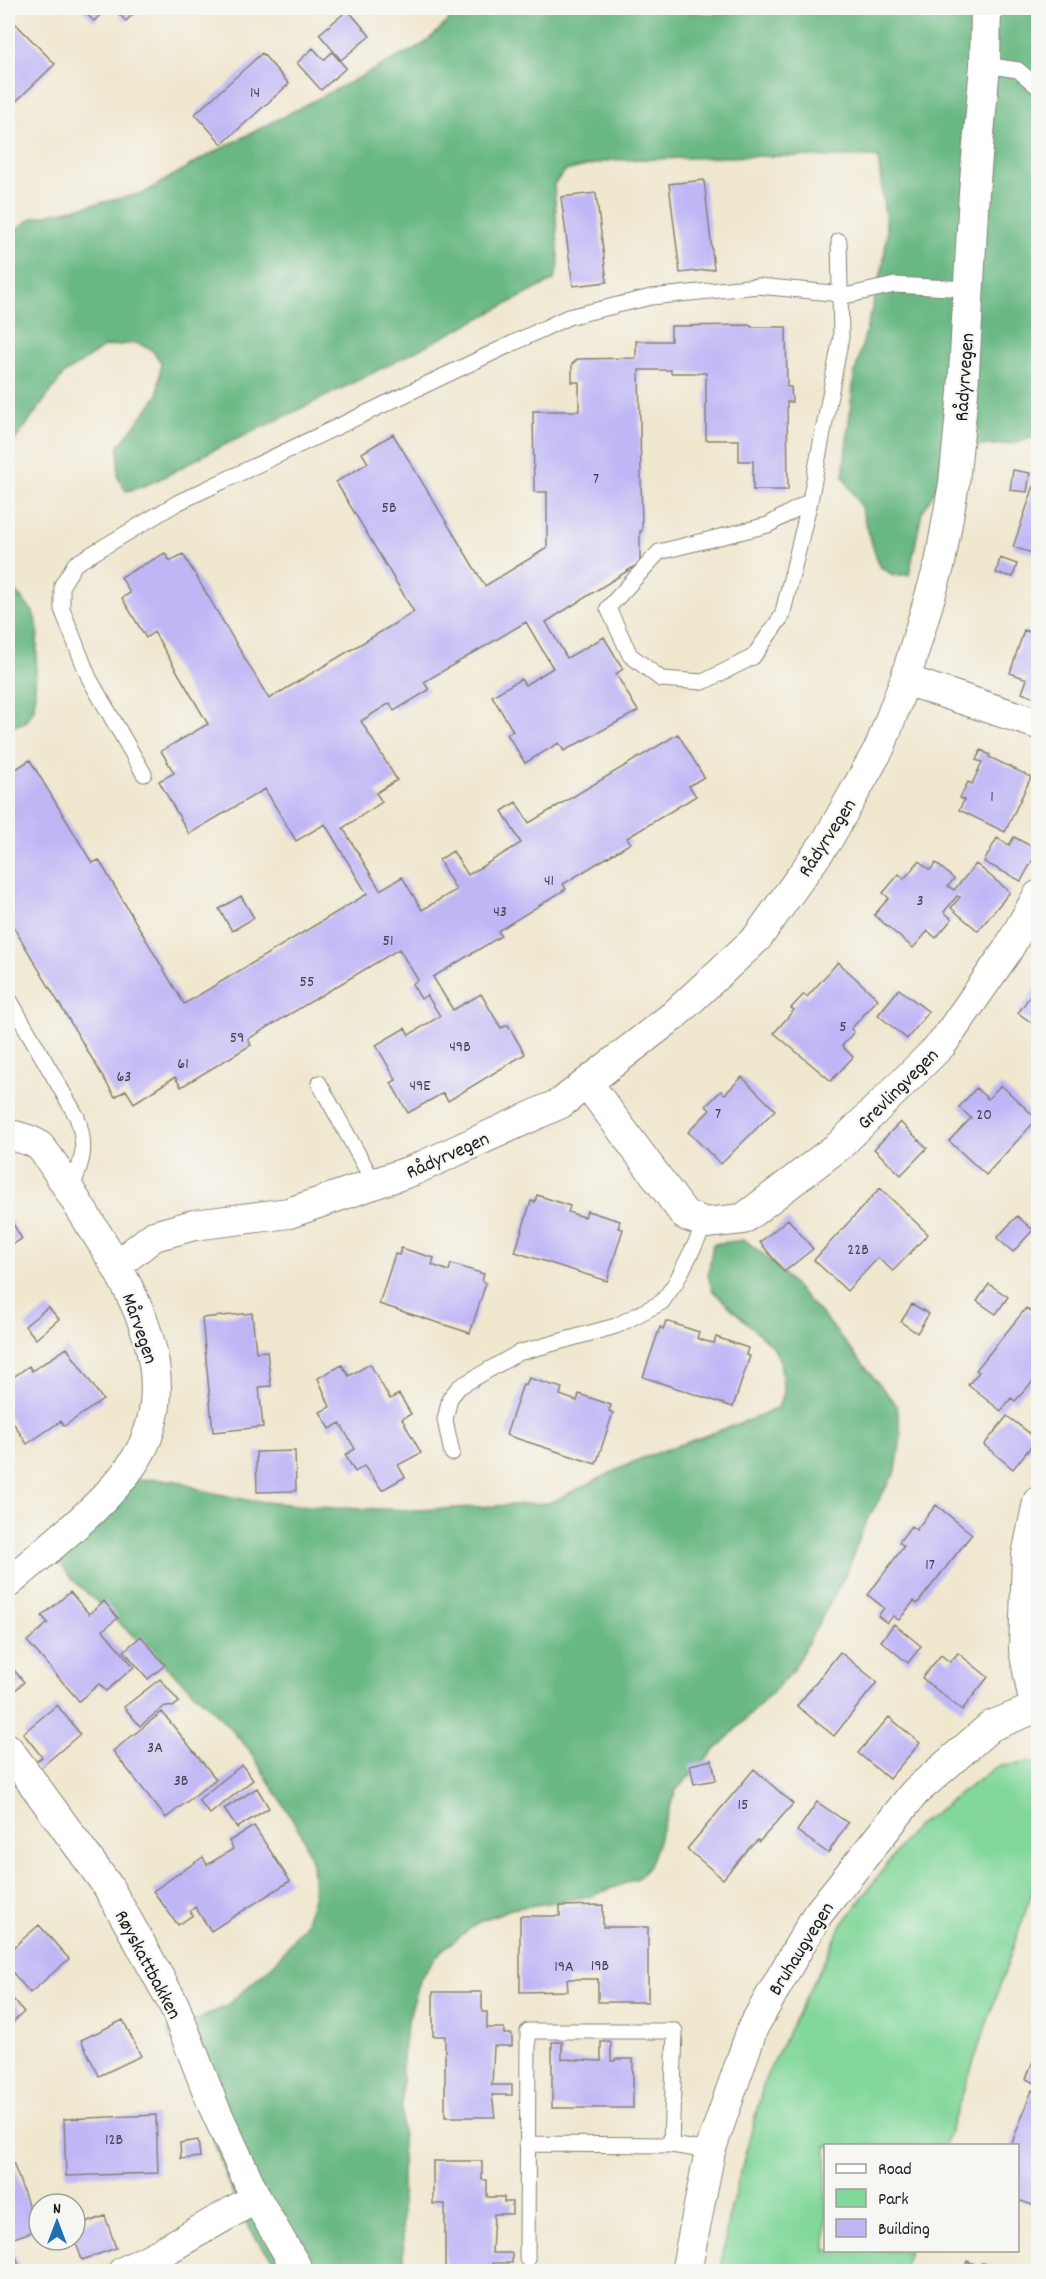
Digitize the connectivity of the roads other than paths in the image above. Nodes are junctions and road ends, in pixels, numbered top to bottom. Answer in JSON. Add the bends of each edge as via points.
{"nodes":[{"id":1,"x":986,"y":8,"type":"edge"},
{"id":2,"x":985,"y":65,"type":"junction"},
{"id":3,"x":1038,"y":87,"type":"edge"},
{"id":4,"x":839,"y":242,"type":"dead end"},
{"id":5,"x":968,"y":289,"type":"junction"},
{"id":6,"x":840,"y":297,"type":"junction"},
{"id":7,"x":810,"y":501,"type":"junction"},
{"id":8,"x":905,"y":680,"type":"junction"},
{"id":9,"x":1038,"y":724,"type":"edge"},
{"id":10,"x":144,"y":774,"type":"dead end"},
{"id":11,"x":1038,"y":896,"type":"edge"},
{"id":12,"x":8,"y":997,"type":"edge"},
{"id":13,"x":319,"y":1083,"type":"dead end"},
{"id":14,"x":588,"y":1084,"type":"junction"},
{"id":15,"x":8,"y":1134,"type":"edge"},
{"id":16,"x":374,"y":1183,"type":"junction"},
{"id":17,"x":70,"y":1193,"type":"junction"},
{"id":18,"x":706,"y":1223,"type":"junction"},
{"id":19,"x":117,"y":1265,"type":"junction"},
{"id":20,"x":452,"y":1453,"type":"dead end"},
{"id":21,"x":1038,"y":1502,"type":"edge"},
{"id":22,"x":8,"y":1583,"type":"edge"},
{"id":23,"x":1037,"y":1707,"type":"edge"},
{"id":24,"x":8,"y":1749,"type":"edge"},
{"id":25,"x":527,"y":2144,"type":"junction"},
{"id":26,"x":671,"y":2145,"type":"junction"},
{"id":27,"x":710,"y":2151,"type":"junction"},
{"id":28,"x":256,"y":2198,"type":"junction"},
{"id":29,"x":527,"y":2259,"type":"dead end"},
{"id":30,"x":123,"y":2271,"type":"edge"},
{"id":31,"x":299,"y":2271,"type":"edge"},
{"id":32,"x":686,"y":2271,"type":"edge"}],
"edges":[{"from":1,"to":2,"type":"street","name":"Rådyrvegen"},
{"from":2,"to":3,"type":"lane","via":[[1018,70]]},
{"from":2,"to":5,"type":"street","name":"Rådyrvegen"},
{"from":4,"to":6,"type":"lane"},
{"from":5,"to":6,"type":"lane","via":[[895,285]]},
{"from":5,"to":8,"type":"street","name":"Rådyrvegen","via":[[954,483],[940,563]]},
{"from":6,"to":7,"type":"lane","via":[[841,337]]},
{"from":6,"to":10,"type":"lane","via":[[758,286],[651,297],[568,317],[177,504],[75,564],[62,585],[62,609],[89,678]]},
{"from":7,"to":7,"type":"lane","via":[[768,525],[659,552],[608,608],[630,655],[661,679],[703,682],[753,657],[782,616]]},
{"from":8,"to":9,"type":"street"},
{"from":8,"to":14,"type":"street","name":"Rådyrvegen","via":[[880,747],[839,818],[757,938],[674,1016]]},
{"from":11,"to":18,"type":"street","name":"Grevlingvegen","via":[[1007,951],[942,1044],[840,1145],[743,1219]]},
{"from":12,"to":17,"type":"lane","via":[[77,1117],[84,1138],[83,1160]]},
{"from":13,"to":16,"type":"lane"},
{"from":14,"to":16,"type":"street","name":"Rådyrvegen","via":[[561,1103],[414,1170]]},
{"from":14,"to":18,"type":"street","via":[[685,1215]]},
{"from":15,"to":17,"type":"street","name":"Mårvegen","via":[[38,1145]]},
{"from":16,"to":19,"type":"street","name":"Rådyrvegen","via":[[289,1213],[194,1225],[154,1236]]},
{"from":17,"to":19,"type":"street","name":"Mårvegen"},
{"from":18,"to":20,"type":"lane","via":[[662,1302],[616,1326],[518,1353],[459,1387],[450,1398],[445,1420]]},
{"from":19,"to":22,"type":"street","name":"Mårvegen","via":[[156,1365],[155,1415],[139,1453],[108,1494]]},
{"from":21,"to":23,"type":"street","via":[[1026,1555],[1024,1650]]},
{"from":23,"to":27,"type":"street","name":"Bruhaugvegen","via":[[991,1726],[915,1792],[817,1915],[753,2027]]},
{"from":24,"to":28,"type":"street","name":"Røyskattbakken","via":[[107,1885],[136,1936],[174,2005],[213,2105]]},
{"from":25,"to":26,"type":"lane"},
{"from":25,"to":26,"type":"lane","via":[[528,2031],[675,2031]]},
{"from":25,"to":29,"type":"lane"},
{"from":26,"to":27,"type":"lane"},
{"from":27,"to":32,"type":"street","name":"Bruhaugvegen"},
{"from":28,"to":30,"type":"street"},
{"from":28,"to":31,"type":"street","name":"Røyskattbakken"}]}
